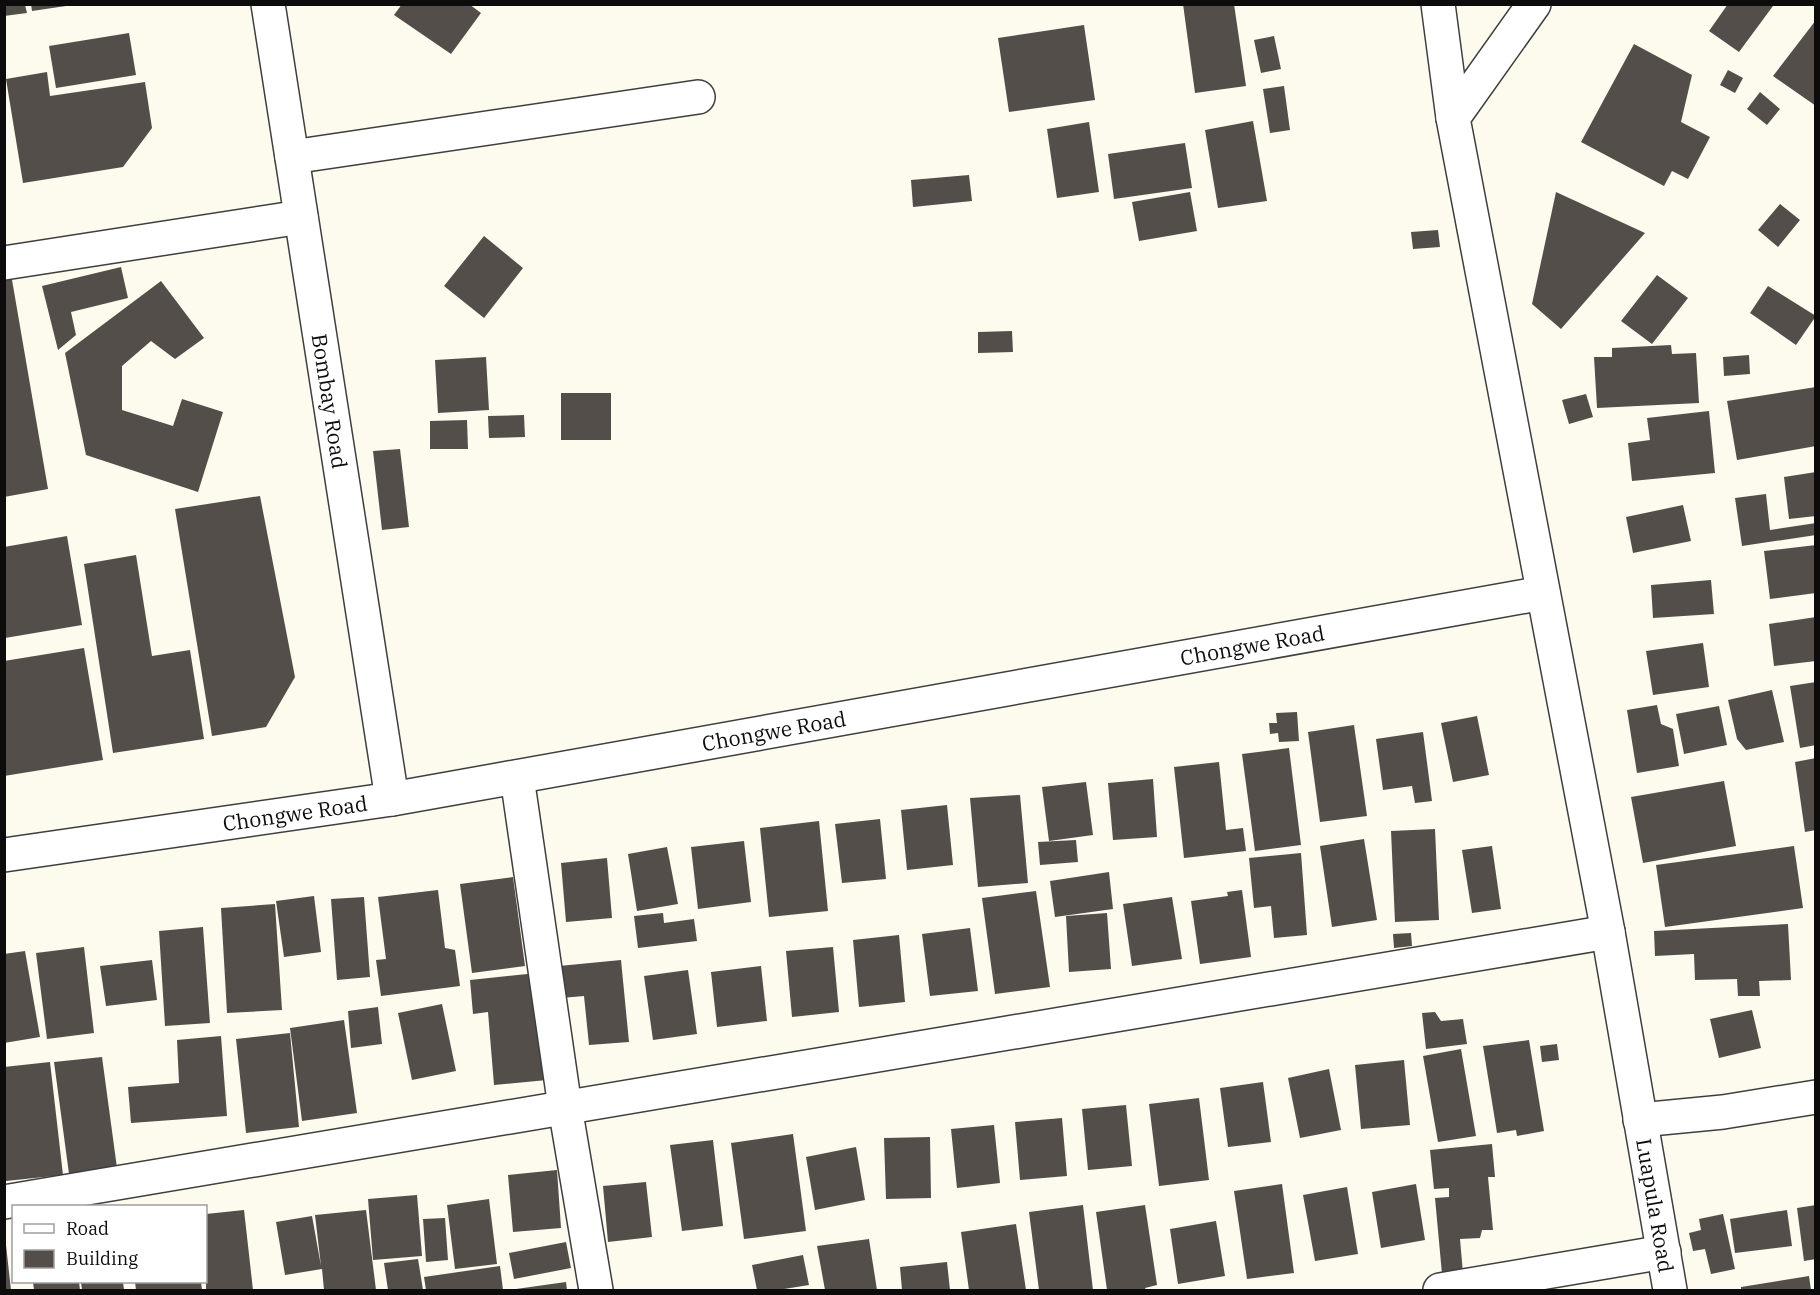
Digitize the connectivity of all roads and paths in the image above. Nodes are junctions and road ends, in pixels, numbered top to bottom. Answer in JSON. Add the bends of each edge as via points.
{"nodes":[{"id":1,"x":268,"y":4,"type":"edge"},
{"id":2,"x":1438,"y":4,"type":"edge"},
{"id":3,"x":1534,"y":4,"type":"edge"},
{"id":4,"x":699,"y":97,"type":"dead end"},
{"id":5,"x":1453,"y":118,"type":"junction"},
{"id":6,"x":292,"y":157,"type":"junction"},
{"id":7,"x":301,"y":217,"type":"junction"},
{"id":8,"x":4,"y":263,"type":"edge"},
{"id":9,"x":1543,"y":593,"type":"junction"},
{"id":10,"x":517,"y":777,"type":"junction"},
{"id":11,"x":392,"y":799,"type":"junction"},
{"id":12,"x":4,"y":855,"type":"edge"},
{"id":13,"x":1608,"y":932,"type":"junction"},
{"id":14,"x":1815,"y":1097,"type":"edge"},
{"id":15,"x":565,"y":1107,"type":"junction"},
{"id":16,"x":1640,"y":1120,"type":"junction"},
{"id":17,"x":4,"y":1202,"type":"edge"},
{"id":18,"x":1664,"y":1252,"type":"junction"},
{"id":19,"x":596,"y":1290,"type":"edge"},
{"id":20,"x":1440,"y":1290,"type":"edge"},
{"id":21,"x":1670,"y":1290,"type":"edge"}],
"edges":[{"from":1,"to":6,"type":"street","name":"Bombay Road"},
{"from":2,"to":5,"type":"street","name":"Luapula Road"},
{"from":3,"to":5,"type":"street"},
{"from":4,"to":6,"type":"street"},
{"from":5,"to":9,"type":"street","name":"Luapula Road"},
{"from":6,"to":7,"type":"street","name":"Bombay Road"},
{"from":7,"to":8,"type":"street"},
{"from":7,"to":11,"type":"street","name":"Bombay Road"},
{"from":9,"to":10,"type":"street","name":"Chongwe Road"},
{"from":9,"to":13,"type":"street","name":"Luapula Road"},
{"from":10,"to":11,"type":"street","name":"Chongwe Road"},
{"from":10,"to":15,"type":"street"},
{"from":11,"to":12,"type":"street","name":"Chongwe Road"},
{"from":13,"to":15,"type":"street"},
{"from":13,"to":16,"type":"street","name":"Luapula Road"},
{"from":14,"to":16,"type":"street"},
{"from":15,"to":17,"type":"street"},
{"from":15,"to":19,"type":"street"},
{"from":16,"to":18,"type":"street","name":"Luapula Road"},
{"from":18,"to":20,"type":"street"},
{"from":18,"to":21,"type":"street","name":"Luapula Road"}]}
